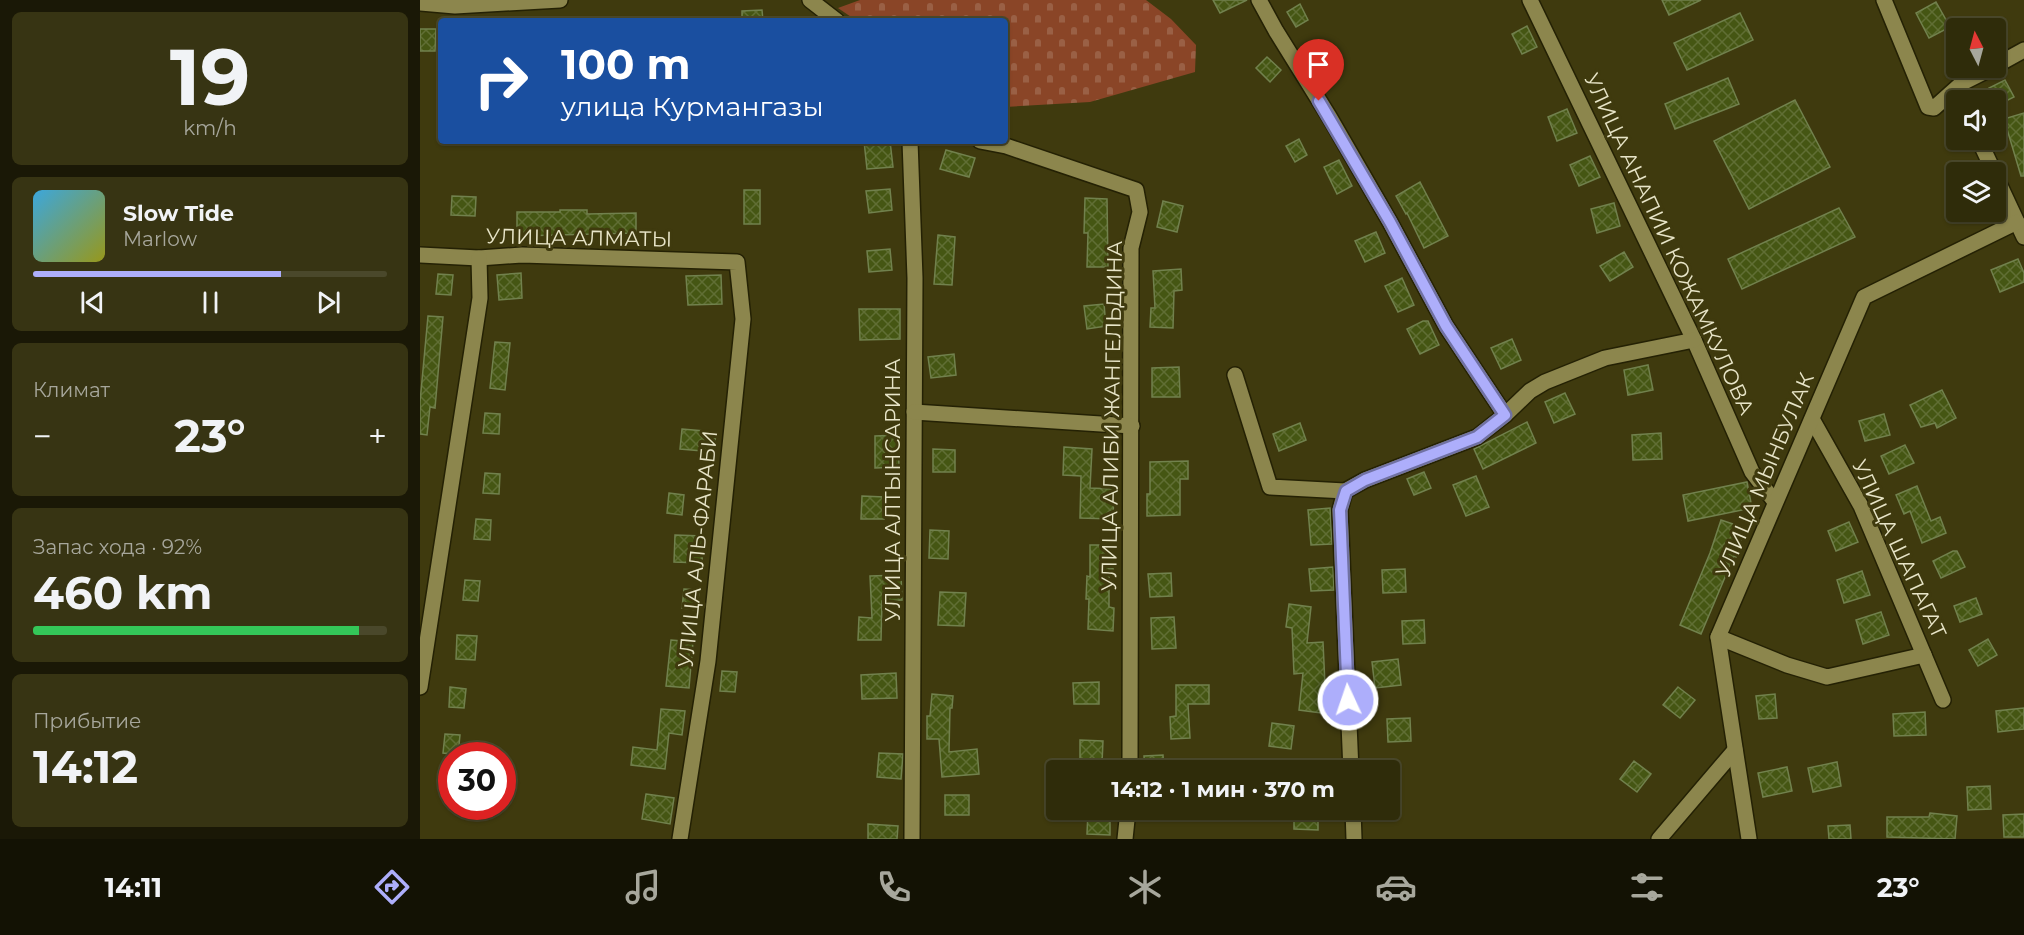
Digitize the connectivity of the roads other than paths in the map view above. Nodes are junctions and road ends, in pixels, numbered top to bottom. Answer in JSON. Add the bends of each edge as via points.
{"nodes":[{"id":1,"x":560,"y":0,"type":"edge"},
{"id":2,"x":810,"y":0,"type":"edge"},
{"id":3,"x":1259,"y":0,"type":"edge"},
{"id":4,"x":1530,"y":0,"type":"edge"},
{"id":5,"x":1884,"y":0,"type":"edge"},
{"id":6,"x":420,"y":3,"type":"edge"},
{"id":7,"x":833,"y":18,"type":"edge"},
{"id":8,"x":2024,"y":50,"type":"edge"},
{"id":9,"x":2006,"y":60,"type":"edge"},
{"id":10,"x":1973,"y":78,"type":"edge"},
{"id":11,"x":1960,"y":90,"type":"edge"},
{"id":12,"x":1946,"y":102,"type":"edge"},
{"id":13,"x":910,"y":144,"type":"edge"},
{"id":14,"x":996,"y":144,"type":"edge"},
{"id":15,"x":2006,"y":199,"type":"edge"},
{"id":16,"x":2017,"y":222,"type":"junction"},
{"id":17,"x":2024,"y":237,"type":"edge"},
{"id":18,"x":420,"y":255,"type":"edge"},
{"id":19,"x":479,"y":258,"type":"junction"},
{"id":20,"x":737,"y":262,"type":"joint"},
{"id":21,"x":1694,"y":340,"type":"junction"},
{"id":22,"x":1235,"y":375,"type":"dead end"},
{"id":23,"x":914,"y":412,"type":"junction"},
{"id":24,"x":1505,"y":415,"type":"junction"},
{"id":25,"x":1812,"y":418,"type":"junction"},
{"id":26,"x":1132,"y":426,"type":"junction"},
{"id":27,"x":1346,"y":491,"type":"junction"},
{"id":28,"x":1776,"y":502,"type":"junction"},
{"id":29,"x":1718,"y":637,"type":"junction"},
{"id":30,"x":1924,"y":655,"type":"junction"},
{"id":31,"x":420,"y":687,"type":"edge"},
{"id":32,"x":1943,"y":700,"type":"dead end"},
{"id":33,"x":1736,"y":750,"type":"junction"},
{"id":34,"x":1130,"y":760,"type":"edge"},
{"id":35,"x":1351,"y":760,"type":"edge"},
{"id":36,"x":1127,"y":820,"type":"edge"},
{"id":37,"x":1353,"y":820,"type":"edge"},
{"id":38,"x":680,"y":839,"type":"edge"},
{"id":39,"x":912,"y":839,"type":"edge"},
{"id":40,"x":1125,"y":839,"type":"edge"},
{"id":41,"x":1354,"y":839,"type":"edge"},
{"id":42,"x":1659,"y":839,"type":"edge"},
{"id":43,"x":1749,"y":839,"type":"edge"}],
"edges":[{"from":1,"to":6,"type":"street","via":[[455,6]]},
{"from":2,"to":7,"type":"street"},
{"from":3,"to":24,"type":"street","via":[[1390,222],[1446,326]]},
{"from":4,"to":21,"type":"street","name":"УЛИЦА АНАПИИ КОЖАМКУЛОВА"},
{"from":5,"to":12,"type":"street","via":[[1928,107]]},
{"from":8,"to":9,"type":"street"},
{"from":10,"to":11,"type":"street","via":[[1962,84]]},
{"from":13,"to":23,"type":"street","name":"УЛИЦА АЛТЫНСАРИНА"},
{"from":14,"to":26,"type":"street","name":"УЛИЦА АЛИБИ ЖАНГЕЛЬДИНА","via":[[1136,190],[1140,212],[1131,248]]},
{"from":15,"to":16,"type":"street"},
{"from":16,"to":17,"type":"street"},
{"from":16,"to":25,"type":"street","name":"УЛИЦА МЫНБУЛАК","via":[[1864,297]]},
{"from":18,"to":19,"type":"street","name":"УЛИЦА АЛМАТЫ"},
{"from":19,"to":20,"type":"street","name":"УЛИЦА АЛМАТЫ","via":[[522,255]]},
{"from":19,"to":31,"type":"street","via":[[480,298]]},
{"from":20,"to":38,"type":"street","name":"УЛИЦА АЛЬ-ФАРАБИ","via":[[743,319],[708,661]]},
{"from":21,"to":24,"type":"street","via":[[1605,358],[1545,382]]},
{"from":21,"to":28,"type":"street","name":"УЛИЦА АНАПИИ КОЖАМКУЛОВА","via":[[1752,472]]},
{"from":22,"to":27,"type":"street","via":[[1270,487]]},
{"from":23,"to":26,"type":"street"},
{"from":23,"to":39,"type":"street","name":"УЛИЦА АЛТЫНСАРИНА"},
{"from":24,"to":27,"type":"street","via":[[1477,437]]},
{"from":25,"to":28,"type":"street","name":"УЛИЦА МЫНБУЛАК"},
{"from":25,"to":30,"type":"street","name":"УЛИЦА ШАПАГАТ","via":[[1861,506]]},
{"from":26,"to":34,"type":"street","name":"УЛИЦА АЛИБИ ЖАНГЕЛЬДИНА"},
{"from":27,"to":35,"type":"street","via":[[1340,510]]},
{"from":28,"to":29,"type":"street","name":"УЛИЦА МЫНБУЛАК"},
{"from":29,"to":30,"type":"street","via":[[1827,677]]},
{"from":29,"to":33,"type":"street"},
{"from":30,"to":32,"type":"street","name":"УЛИЦА ШАПАГАТ"},
{"from":33,"to":42,"type":"street"},
{"from":33,"to":43,"type":"street"},
{"from":36,"to":40,"type":"street"},
{"from":37,"to":41,"type":"street"}]}
